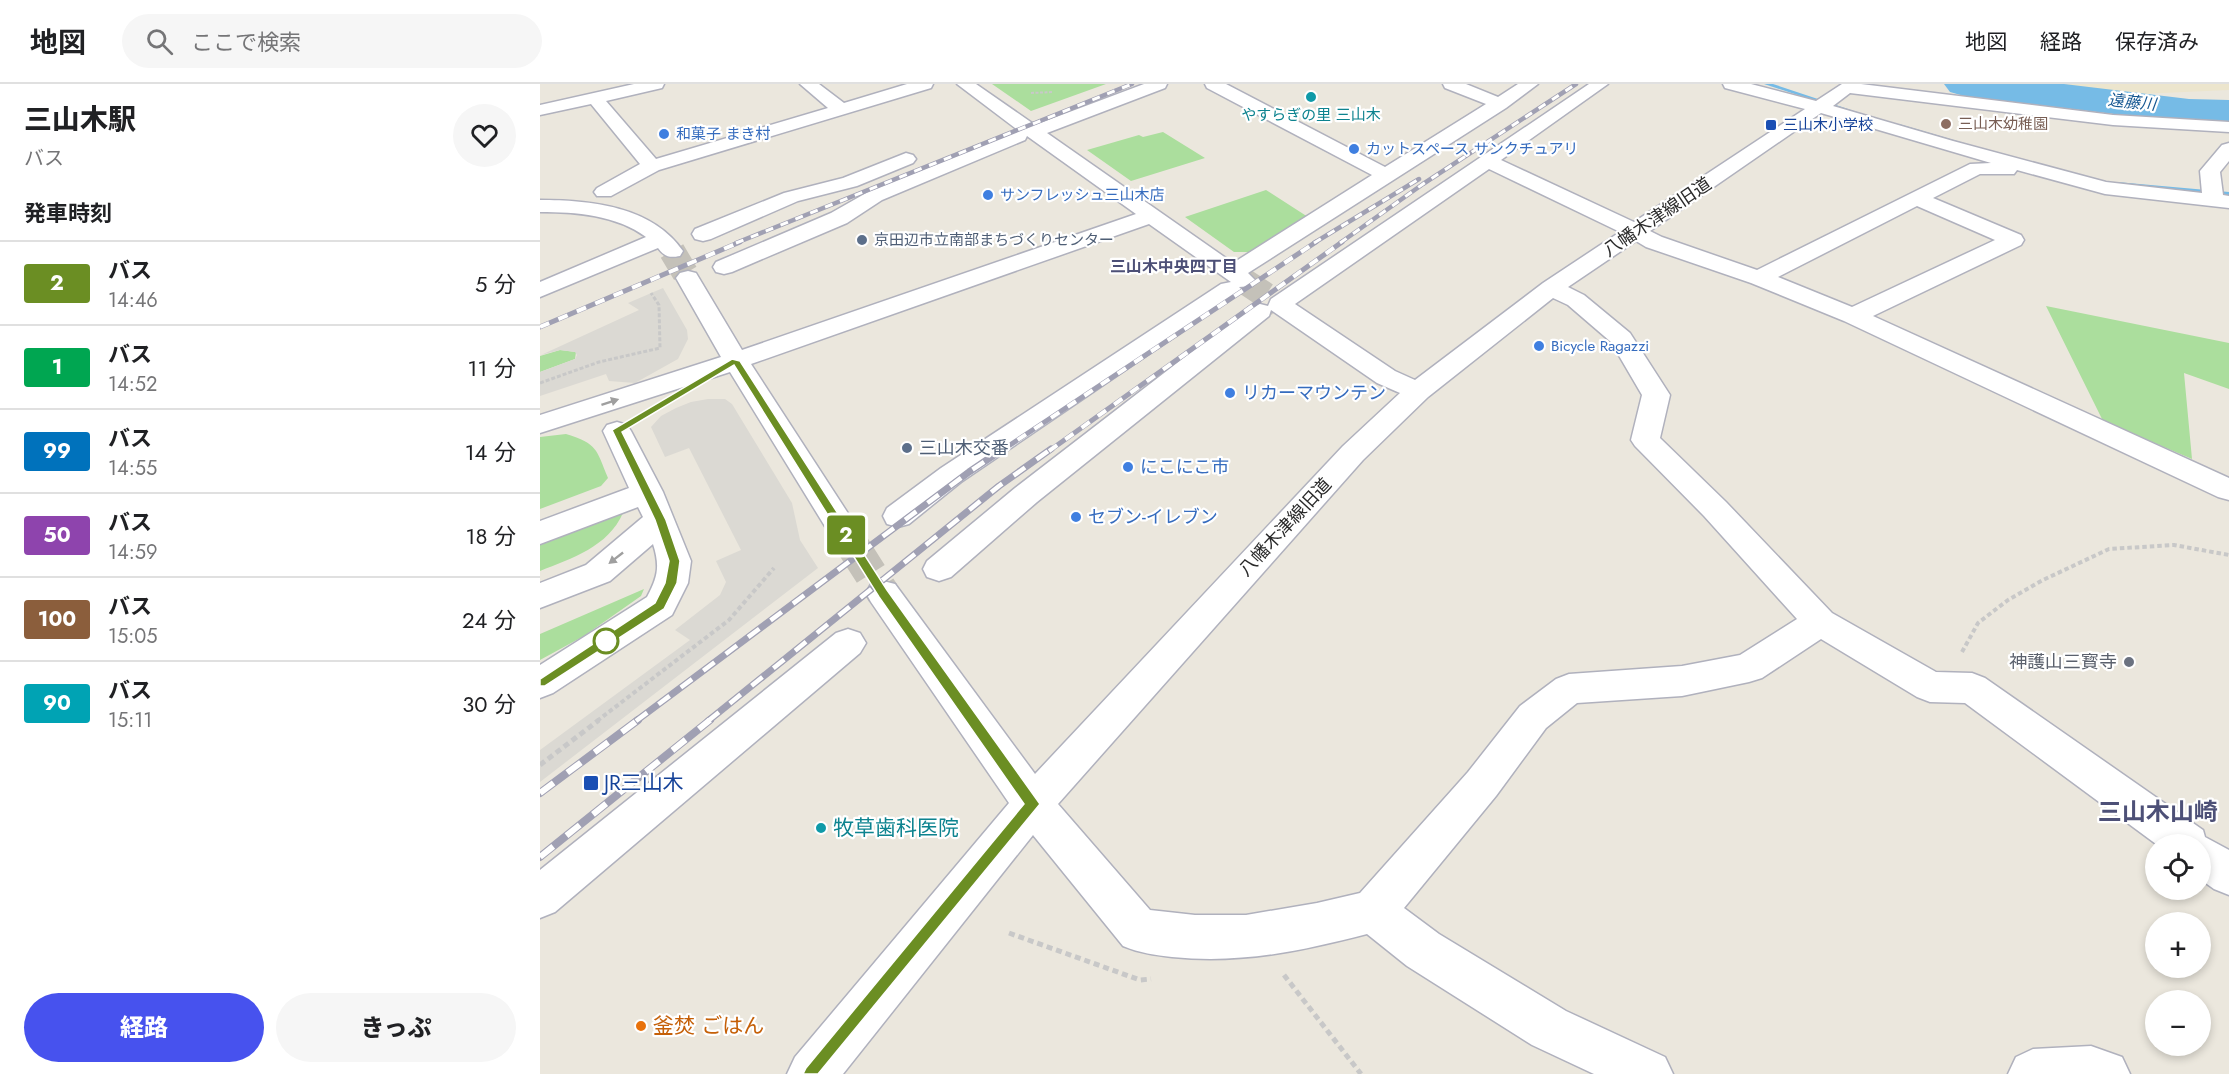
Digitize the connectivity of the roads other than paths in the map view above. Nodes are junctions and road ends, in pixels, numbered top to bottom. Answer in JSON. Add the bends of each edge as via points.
{"nodes":[{"id":1,"x":656,"y":84,"type":"edge"},
{"id":2,"x":808,"y":84,"type":"edge"},
{"id":3,"x":925,"y":84,"type":"edge"},
{"id":4,"x":965,"y":84,"type":"edge"},
{"id":5,"x":1159,"y":84,"type":"edge"},
{"id":6,"x":1213,"y":84,"type":"edge"},
{"id":7,"x":1451,"y":84,"type":"edge"},
{"id":8,"x":1530,"y":84,"type":"edge"},
{"id":9,"x":1600,"y":84,"type":"edge"},
{"id":10,"x":1731,"y":84,"type":"edge"},
{"id":11,"x":1850,"y":86,"type":"edge"},
{"id":12,"x":595,"y":98,"type":"junction"},
{"id":13,"x":1500,"y":104,"type":"junction"},
{"id":14,"x":1819,"y":107,"type":"junction"},
{"id":15,"x":841,"y":109,"type":"junction"},
{"id":16,"x":540,"y":110,"type":"edge"},
{"id":17,"x":2229,"y":127,"type":"edge"},
{"id":18,"x":1026,"y":134,"type":"junction"},
{"id":19,"x":2229,"y":149,"type":"edge"},
{"id":20,"x":924,"y":152,"type":"dead end"},
{"id":21,"x":1487,"y":161,"type":"junction"},
{"id":22,"x":652,"y":166,"type":"junction"},
{"id":23,"x":1386,"y":175,"type":"junction"},
{"id":24,"x":2056,"y":176,"type":"junction"},
{"id":25,"x":604,"y":192,"type":"dead end"},
{"id":26,"x":1918,"y":199,"type":"junction"},
{"id":27,"x":2221,"y":201,"type":"edge"},
{"id":28,"x":540,"y":206,"type":"edge"},
{"id":29,"x":1152,"y":216,"type":"junction"},
{"id":30,"x":1634,"y":232,"type":"junction"},
{"id":31,"x":703,"y":234,"type":"dead end"},
{"id":32,"x":724,"y":267,"type":"dead end"},
{"id":33,"x":688,"y":278,"type":"tunnel mouth"},
{"id":34,"x":1759,"y":278,"type":"junction"},
{"id":35,"x":1235,"y":281,"type":"junction"},
{"id":36,"x":1551,"y":288,"type":"junction"},
{"id":37,"x":540,"y":290,"type":"edge"},
{"id":38,"x":1270,"y":308,"type":"junction"},
{"id":39,"x":1852,"y":316,"type":"junction"},
{"id":40,"x":736,"y":361,"type":"junction"},
{"id":41,"x":1418,"y":391,"type":"junction"},
{"id":42,"x":547,"y":422,"type":"edge"},
{"id":43,"x":617,"y":430,"type":"junction"},
{"id":44,"x":2229,"y":490,"type":"edge"},
{"id":45,"x":654,"y":506,"type":"junction"},
{"id":46,"x":898,"y":516,"type":"dead end"},
{"id":47,"x":540,"y":533,"type":"edge"},
{"id":48,"x":853,"y":546,"type":"tunnel mouth"},
{"id":49,"x":939,"y":569,"type":"dead end"},
{"id":50,"x":883,"y":593,"type":"tunnel mouth"},
{"id":51,"x":540,"y":596,"type":"edge"},
{"id":52,"x":1820,"y":622,"type":"junction"},
{"id":53,"x":848,"y":643,"type":"dead end"},
{"id":54,"x":540,"y":683,"type":"edge"},
{"id":55,"x":1033,"y":804,"type":"junction"},
{"id":56,"x":2174,"y":834,"type":"edge"},
{"id":57,"x":2211,"y":862,"type":"edge"},
{"id":58,"x":2229,"y":875,"type":"edge"},
{"id":59,"x":540,"y":897,"type":"edge"},
{"id":60,"x":1372,"y":911,"type":"junction"},
{"id":61,"x":812,"y":1074,"type":"edge"},
{"id":62,"x":1648,"y":1074,"type":"edge"},
{"id":63,"x":2033,"y":1074,"type":"edge"},
{"id":64,"x":2105,"y":1074,"type":"edge"}],
"edges":[{"from":1,"to":12,"type":"street"},
{"from":2,"to":15,"type":"street"},
{"from":3,"to":15,"type":"street"},
{"from":4,"to":18,"type":"street"},
{"from":5,"to":18,"type":"street"},
{"from":6,"to":23,"type":"street"},
{"from":7,"to":13,"type":"street"},
{"from":8,"to":13,"type":"street"},
{"from":9,"to":21,"type":"street"},
{"from":10,"to":14,"type":"street"},
{"from":11,"to":14,"type":"street","name":"八幡木津線旧道"},
{"from":11,"to":17,"type":"street","via":[[2113,120]]},
{"from":12,"to":16,"type":"street"},
{"from":12,"to":22,"type":"street"},
{"from":13,"to":23,"type":"street"},
{"from":14,"to":24,"type":"street"},
{"from":14,"to":30,"type":"street","name":"八幡木津線旧道"},
{"from":15,"to":22,"type":"street"},
{"from":18,"to":29,"type":"street"},
{"from":18,"to":32,"type":"street","via":[[875,196],[839,218]]},
{"from":19,"to":27,"type":"street","via":[[2210,171]]},
{"from":20,"to":31,"type":"street","via":[[850,182],[791,197]]},
{"from":21,"to":30,"type":"street"},
{"from":21,"to":38,"type":"street"},
{"from":22,"to":25,"type":"street"},
{"from":23,"to":35,"type":"street"},
{"from":24,"to":26,"type":"street","via":[[1977,168]]},
{"from":24,"to":27,"type":"street","via":[[2104,188]]},
{"from":26,"to":34,"type":"street"},
{"from":26,"to":39,"type":"street","via":[[2013,240]]},
{"from":28,"to":37,"type":"street","via":[[583,207],[636,221],[666,245]]},
{"from":29,"to":35,"type":"street"},
{"from":29,"to":40,"type":"street"},
{"from":30,"to":34,"type":"street"},
{"from":30,"to":36,"type":"street","name":"八幡木津線旧道"},
{"from":33,"to":40,"type":"street"},
{"from":34,"to":39,"type":"street"},
{"from":35,"to":46,"type":"street","via":[[951,475]]},
{"from":36,"to":41,"type":"street","name":"八幡木津線旧道"},
{"from":36,"to":52,"type":"street","via":[[1576,300],[1621,338],[1656,395],[1645,440]]},
{"from":38,"to":41,"type":"street","via":[[1386,377]]},
{"from":38,"to":49,"type":"street","via":[[1026,495]]},
{"from":39,"to":44,"type":"street"},
{"from":42,"to":40,"type":"street","one_way":true},
{"from":40,"to":43,"type":"street"},
{"from":40,"to":48,"type":"street"},
{"from":41,"to":55,"type":"street","name":"八幡木津線旧道","via":[[1353,453]]},
{"from":42,"to":43,"type":"street"},
{"from":43,"to":45,"type":"street"},
{"from":45,"to":47,"type":"street"},
{"from":45,"to":51,"type":"street","one_way":true,"via":[[598,573]]},
{"from":45,"to":54,"type":"street","via":[[675,561],[671,583],[660,606]]},
{"from":50,"to":55,"type":"street"},
{"from":52,"to":56,"type":"street","via":[[1930,687],[1972,688]]},
{"from":52,"to":60,"type":"street","via":[[1749,668],[1682,681],[1569,689],[1533,717],[1482,784]]},
{"from":53,"to":59,"type":"street"},
{"from":55,"to":60,"type":"street","via":[[1139,932],[1246,937]]},
{"from":55,"to":61,"type":"street","name":"八幡木津線旧道"},
{"from":57,"to":58,"type":"street"},
{"from":60,"to":62,"type":"street","via":[[1423,950],[1549,1028]]},
{"from":63,"to":64,"type":"street"}]}
